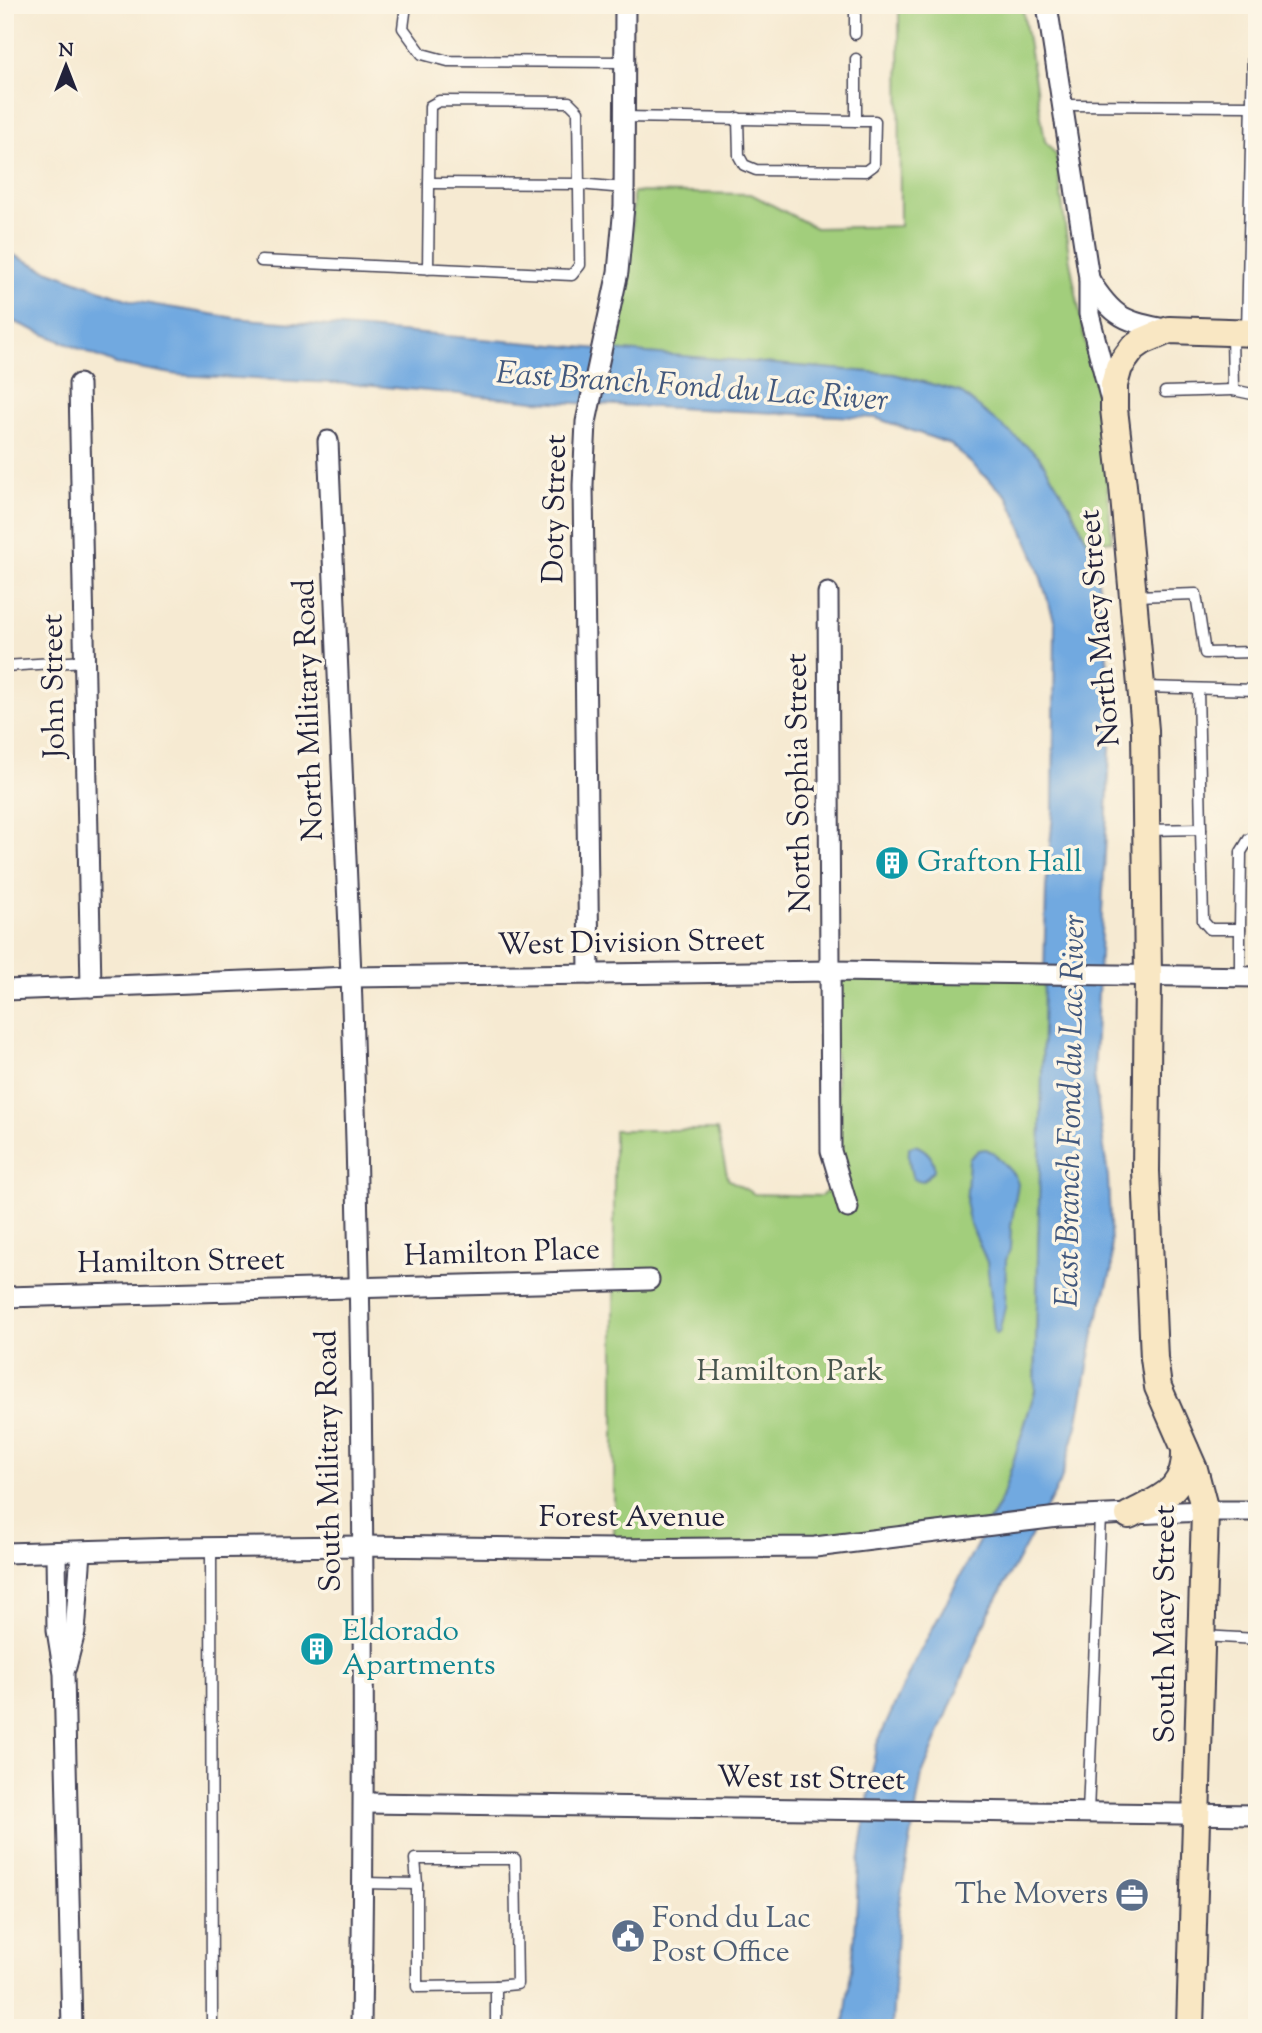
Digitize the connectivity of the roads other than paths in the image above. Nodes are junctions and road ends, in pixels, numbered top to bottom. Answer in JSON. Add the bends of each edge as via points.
{"nodes":[{"id":1,"x":406,"y":5,"type":"edge"},
{"id":2,"x":625,"y":5,"type":"edge"},
{"id":3,"x":855,"y":5,"type":"edge"},
{"id":4,"x":1047,"y":5,"type":"edge"},
{"id":5,"x":1254,"y":5,"type":"edge"},
{"id":6,"x":855,"y":34,"type":"dead end"},
{"id":7,"x":856,"y":59,"type":"dead end"},
{"id":8,"x":624,"y":62,"type":"junction"},
{"id":9,"x":1062,"y":105,"type":"junction"},
{"id":10,"x":1252,"y":106,"type":"junction"},
{"id":11,"x":624,"y":117,"type":"junction"},
{"id":12,"x":738,"y":118,"type":"junction"},
{"id":13,"x":856,"y":121,"type":"junction"},
{"id":14,"x":429,"y":183,"type":"junction"},
{"id":15,"x":579,"y":184,"type":"junction"},
{"id":16,"x":624,"y":188,"type":"junction"},
{"id":17,"x":261,"y":261,"type":"dead end"},
{"id":18,"x":428,"y":269,"type":"junction"},
{"id":19,"x":1089,"y":278,"type":"junction"},
{"id":20,"x":1169,"y":330,"type":"junction"},
{"id":21,"x":1245,"y":333,"type":"edge"},
{"id":22,"x":79,"y":384,"type":"dead end"},
{"id":23,"x":1233,"y":390,"type":"junction"},
{"id":24,"x":1165,"y":393,"type":"dead end"},
{"id":25,"x":1257,"y":395,"type":"edge"},
{"id":26,"x":1114,"y":410,"type":"junction"},
{"id":27,"x":328,"y":441,"type":"dead end"},
{"id":28,"x":828,"y":593,"type":"dead end"},
{"id":29,"x":1133,"y":596,"type":"junction"},
{"id":30,"x":1257,"y":652,"type":"edge"},
{"id":31,"x":85,"y":662,"type":"junction"},
{"id":32,"x":5,"y":666,"type":"edge"},
{"id":33,"x":1143,"y":687,"type":"junction"},
{"id":34,"x":1198,"y":689,"type":"junction"},
{"id":35,"x":1257,"y":690,"type":"edge"},
{"id":36,"x":1201,"y":829,"type":"junction"},
{"id":37,"x":1146,"y":830,"type":"junction"},
{"id":38,"x":1257,"y":838,"type":"edge"},
{"id":39,"x":1240,"y":929,"type":"junction"},
{"id":40,"x":832,"y":971,"type":"junction"},
{"id":41,"x":589,"y":974,"type":"junction"},
{"id":42,"x":351,"y":977,"type":"junction"},
{"id":43,"x":1148,"y":977,"type":"junction"},
{"id":44,"x":1248,"y":977,"type":"edge"},
{"id":45,"x":91,"y":988,"type":"junction"},
{"id":46,"x":5,"y":990,"type":"edge"},
{"id":47,"x":848,"y":1208,"type":"dead end"},
{"id":48,"x":649,"y":1280,"type":"dead end"},
{"id":49,"x":358,"y":1289,"type":"junction"},
{"id":50,"x":5,"y":1297,"type":"edge"},
{"id":51,"x":1185,"y":1447,"type":"junction"},
{"id":52,"x":1205,"y":1511,"type":"junction"},
{"id":53,"x":1257,"y":1511,"type":"edge"},
{"id":54,"x":1129,"y":1515,"type":"junction"},
{"id":55,"x":1100,"y":1516,"type":"junction"},
{"id":56,"x":361,"y":1546,"type":"junction"},
{"id":57,"x":211,"y":1548,"type":"junction"},
{"id":58,"x":56,"y":1552,"type":"junction"},
{"id":59,"x":81,"y":1552,"type":"junction"},
{"id":60,"x":5,"y":1553,"type":"edge"},
{"id":61,"x":1202,"y":1636,"type":"junction"},
{"id":62,"x":1257,"y":1639,"type":"edge"},
{"id":63,"x":64,"y":1674,"type":"junction"},
{"id":64,"x":364,"y":1803,"type":"junction"},
{"id":65,"x":1088,"y":1812,"type":"junction"},
{"id":66,"x":1198,"y":1814,"type":"junction"},
{"id":67,"x":1257,"y":1815,"type":"edge"},
{"id":68,"x":363,"y":1883,"type":"junction"},
{"id":69,"x":417,"y":1884,"type":"junction"},
{"id":70,"x":496,"y":1986,"type":"junction"},
{"id":71,"x":72,"y":2028,"type":"edge"},
{"id":72,"x":212,"y":2028,"type":"edge"},
{"id":73,"x":361,"y":2028,"type":"edge"},
{"id":74,"x":496,"y":2028,"type":"edge"},
{"id":75,"x":1190,"y":2028,"type":"edge"}],
"edges":[{"from":1,"to":8,"type":"lane","via":[[403,28],[422,54],[448,61]]},
{"from":2,"to":8,"type":"street","name":"Doty Street"},
{"from":3,"to":6,"type":"lane"},
{"from":4,"to":9,"type":"street","name":"North Macy Street"},
{"from":5,"to":10,"type":"lane"},
{"from":7,"to":13,"type":"lane"},
{"from":8,"to":11,"type":"street","name":"Doty Street"},
{"from":9,"to":10,"type":"lane"},
{"from":9,"to":19,"type":"street","name":"North Macy Street"},
{"from":10,"to":21,"type":"lane"},
{"from":11,"to":12,"type":"lane"},
{"from":11,"to":16,"type":"street","name":"Doty Street"},
{"from":12,"to":13,"type":"lane"},
{"from":12,"to":13,"type":"lane","via":[[739,156],[744,165],[756,170],[866,171],[874,164],[875,121]]},
{"from":14,"to":15,"type":"lane"},
{"from":14,"to":15,"type":"lane","via":[[430,106],[439,101],[543,101],[569,102],[578,111]]},
{"from":14,"to":18,"type":"lane"},
{"from":15,"to":16,"type":"lane"},
{"from":15,"to":18,"type":"lane","via":[[580,265],[572,275]]},
{"from":16,"to":41,"type":"street","name":"Doty Street","via":[[618,272],[586,422],[583,485]]},
{"from":17,"to":18,"type":"lane"},
{"from":19,"to":20,"type":"street","name":"North Macy Street","via":[[1104,303],[1118,314]]},
{"from":19,"to":26,"type":"street","name":"North Macy Street","via":[[1089,314]]},
{"from":20,"to":21,"type":"main road"},
{"from":20,"to":26,"type":"main road","via":[[1143,341],[1123,359],[1115,379]]},
{"from":21,"to":23,"type":"lane"},
{"from":22,"to":31,"type":"street","name":"John Street"},
{"from":23,"to":24,"type":"lane"},
{"from":23,"to":25,"type":"lane"},
{"from":26,"to":29,"type":"main road","name":"North Macy Street"},
{"from":27,"to":42,"type":"street","name":"North Military Road"},
{"from":28,"to":40,"type":"street","name":"North Sophia Street"},
{"from":29,"to":30,"type":"lane","via":[[1196,594],[1205,653]]},
{"from":29,"to":33,"type":"main road","name":"North Macy Street"},
{"from":31,"to":32,"type":"lane"},
{"from":31,"to":45,"type":"street","name":"John Street"},
{"from":33,"to":34,"type":"lane"},
{"from":33,"to":37,"type":"main road","name":"North Macy Street"},
{"from":34,"to":35,"type":"lane"},
{"from":34,"to":36,"type":"lane"},
{"from":36,"to":37,"type":"lane"},
{"from":36,"to":39,"type":"lane","via":[[1203,921],[1210,929]]},
{"from":37,"to":43,"type":"main road","name":"North Macy Street"},
{"from":38,"to":39,"type":"lane","via":[[1249,839],[1241,852]]},
{"from":39,"to":44,"type":"lane"},
{"from":40,"to":41,"type":"street","name":"West Division Street"},
{"from":40,"to":43,"type":"street","name":"West Division Street"},
{"from":40,"to":47,"type":"street","name":"North Sophia Street","via":[[831,1151]]},
{"from":41,"to":42,"type":"street","name":"West Division Street"},
{"from":42,"to":45,"type":"street","name":"West Division Street"},
{"from":42,"to":49,"type":"street","name":"South Military Road"},
{"from":43,"to":44,"type":"street","name":"West Division Street"},
{"from":43,"to":51,"type":"main road","name":"South Macy Street","via":[[1146,1171],[1154,1358],[1158,1387]]},
{"from":45,"to":46,"type":"street","name":"West Division Street"},
{"from":48,"to":49,"type":"street","name":"Hamilton Place"},
{"from":49,"to":50,"type":"street","name":"Hamilton Street"},
{"from":49,"to":56,"type":"street","name":"South Military Road"},
{"from":51,"to":52,"type":"main road","name":"South Macy Street"},
{"from":51,"to":54,"type":"main road","via":[[1185,1470],[1177,1484]]},
{"from":52,"to":53,"type":"street","name":"Forest Avenue"},
{"from":52,"to":54,"type":"street","name":"Forest Avenue"},
{"from":52,"to":61,"type":"main road","name":"South Macy Street"},
{"from":54,"to":55,"type":"street","name":"Forest Avenue"},
{"from":55,"to":56,"type":"street","name":"Forest Avenue","via":[[815,1547]]},
{"from":55,"to":65,"type":"lane"},
{"from":56,"to":57,"type":"street","name":"Forest Avenue"},
{"from":56,"to":64,"type":"street","name":"South Military Road"},
{"from":57,"to":59,"type":"street","name":"Forest Avenue"},
{"from":57,"to":72,"type":"lane"},
{"from":58,"to":59,"type":"street","name":"Forest Avenue"},
{"from":58,"to":60,"type":"street","name":"Forest Avenue"},
{"from":58,"to":63,"type":"street","via":[[57,1630]]},
{"from":59,"to":63,"type":"street","via":[[75,1632]]},
{"from":61,"to":62,"type":"lane"},
{"from":61,"to":66,"type":"main road","name":"South Macy Street"},
{"from":63,"to":71,"type":"street"},
{"from":64,"to":65,"type":"street","name":"West 1st Street"},
{"from":64,"to":68,"type":"street","name":"South Military Road"},
{"from":65,"to":66,"type":"street","name":"West 1st Street"},
{"from":66,"to":67,"type":"street","name":"West 1st Street"},
{"from":66,"to":75,"type":"main road","name":"South Macy Street"},
{"from":68,"to":69,"type":"lane"},
{"from":68,"to":73,"type":"street","name":"South Military Road"},
{"from":69,"to":70,"type":"lane","via":[[417,1987]]},
{"from":69,"to":70,"type":"lane","via":[[415,1859],[515,1859],[517,1984]]},
{"from":70,"to":74,"type":"lane"}]}
